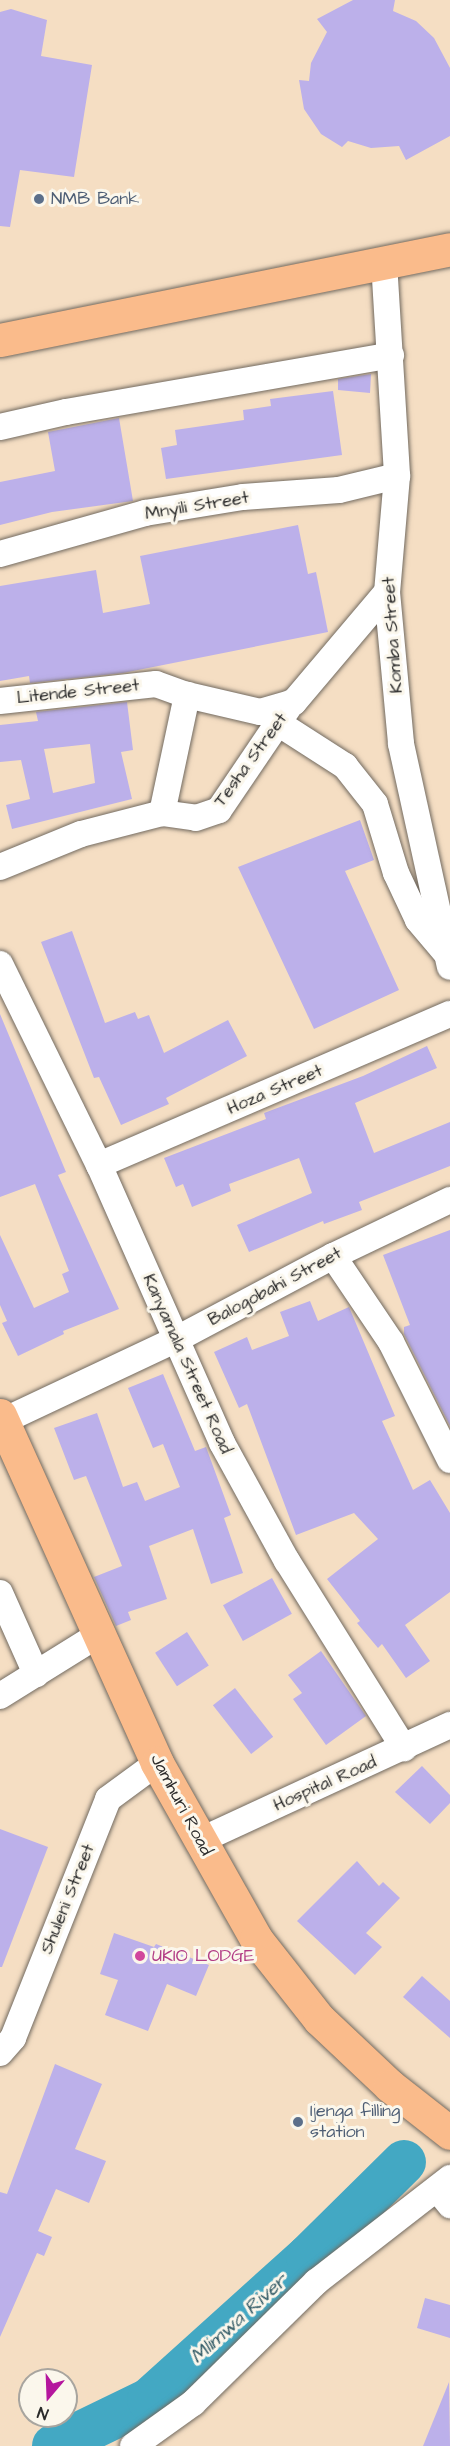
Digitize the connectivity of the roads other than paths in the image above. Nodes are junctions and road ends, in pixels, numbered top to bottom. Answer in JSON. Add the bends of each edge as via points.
{"nodes":[{"id":1,"x":450,"y":249,"type":"edge"},
{"id":2,"x":384,"y":262,"type":"junction"},
{"id":3,"x":0,"y":340,"type":"edge"},
{"id":4,"x":391,"y":355,"type":"junction"},
{"id":5,"x":0,"y":427,"type":"edge"},
{"id":6,"x":397,"y":476,"type":"junction"},
{"id":7,"x":0,"y":554,"type":"edge"},
{"id":8,"x":387,"y":592,"type":"junction"},
{"id":9,"x":187,"y":696,"type":"junction"},
{"id":10,"x":0,"y":701,"type":"edge"},
{"id":11,"x":292,"y":702,"type":"junction"},
{"id":12,"x":278,"y":723,"type":"junction"},
{"id":13,"x":162,"y":813,"type":"junction"},
{"id":14,"x":0,"y":867,"type":"edge"},
{"id":15,"x":449,"y":962,"type":"edge"},
{"id":16,"x":0,"y":964,"type":"edge"},
{"id":17,"x":450,"y":1014,"type":"edge"},
{"id":18,"x":11,"y":1017,"type":"edge"},
{"id":19,"x":99,"y":1165,"type":"junction"},
{"id":20,"x":450,"y":1200,"type":"edge"},
{"id":21,"x":333,"y":1256,"type":"junction"},
{"id":22,"x":175,"y":1340,"type":"junction"},
{"id":23,"x":4,"y":1433,"type":"edge"},
{"id":24,"x":450,"y":1460,"type":"edge"},
{"id":25,"x":0,"y":1593,"type":"edge"},
{"id":26,"x":98,"y":1635,"type":"junction"},
{"id":27,"x":36,"y":1674,"type":"junction"},
{"id":28,"x":0,"y":1696,"type":"edge"},
{"id":29,"x":450,"y":1725,"type":"edge"},
{"id":30,"x":404,"y":1748,"type":"junction"},
{"id":31,"x":157,"y":1763,"type":"junction"},
{"id":32,"x":199,"y":1841,"type":"junction"},
{"id":33,"x":0,"y":2053,"type":"edge"},
{"id":34,"x":450,"y":2133,"type":"edge"},
{"id":35,"x":446,"y":2191,"type":"edge"},
{"id":36,"x":132,"y":2446,"type":"edge"}],
"edges":[{"from":1,"to":2,"type":"main road"},
{"from":2,"to":3,"type":"main road"},
{"from":2,"to":4,"type":"street","name":"Komba Street"},
{"from":4,"to":5,"type":"street"},
{"from":4,"to":6,"type":"street","name":"Komba Street"},
{"from":6,"to":7,"type":"street","name":"Mnyili Street","via":[[339,490],[243,497],[145,513]]},
{"from":6,"to":8,"type":"street","name":"Komba Street"},
{"from":8,"to":11,"type":"street"},
{"from":8,"to":15,"type":"street","name":"Komba Street","via":[[401,744]]},
{"from":9,"to":10,"type":"street","name":"Litende Street","via":[[156,684]]},
{"from":9,"to":11,"type":"street","name":"Litende Street","via":[[260,712]]},
{"from":9,"to":13,"type":"street"},
{"from":11,"to":12,"type":"street","name":"Tesha Street"},
{"from":12,"to":13,"type":"street","name":"Tesha Street","via":[[219,810],[196,818]]},
{"from":12,"to":15,"type":"street","via":[[345,766],[375,804],[396,873],[418,920]]},
{"from":13,"to":14,"type":"street","name":"Tesha Street","via":[[81,834]]},
{"from":16,"to":18,"type":"street","name":"Kanyamala Street Road"},
{"from":17,"to":19,"type":"street","name":"Hoza Street"},
{"from":18,"to":19,"type":"street","name":"Kanyamala Street Road"},
{"from":19,"to":22,"type":"street","name":"Kanyamala Street Road"},
{"from":20,"to":21,"type":"street","name":"Balogobahi Street"},
{"from":21,"to":22,"type":"street","name":"Balogobahi Street"},
{"from":21,"to":24,"type":"street","via":[[391,1342]]},
{"from":22,"to":23,"type":"street","name":"Balogobahi Street"},
{"from":22,"to":30,"type":"street","name":"Kanyamala Street Road","via":[[254,1506]]},
{"from":23,"to":26,"type":"main road","name":"Jamhuri Road"},
{"from":25,"to":27,"type":"street"},
{"from":26,"to":27,"type":"street"},
{"from":26,"to":31,"type":"main road","name":"Jamhuri Road"},
{"from":27,"to":28,"type":"street"},
{"from":29,"to":30,"type":"street","name":"Hospital Road"},
{"from":30,"to":32,"type":"street","name":"Hospital Road"},
{"from":31,"to":32,"type":"main road","name":"Jamhuri Road"},
{"from":31,"to":33,"type":"street","name":"Shuleni Street","via":[[108,1799],[14,2038]]},
{"from":32,"to":34,"type":"main road","name":"Jamhuri Road","via":[[256,1939],[319,2019],[390,2086]]},
{"from":35,"to":36,"type":"street","via":[[316,2282],[193,2403]]}]}
